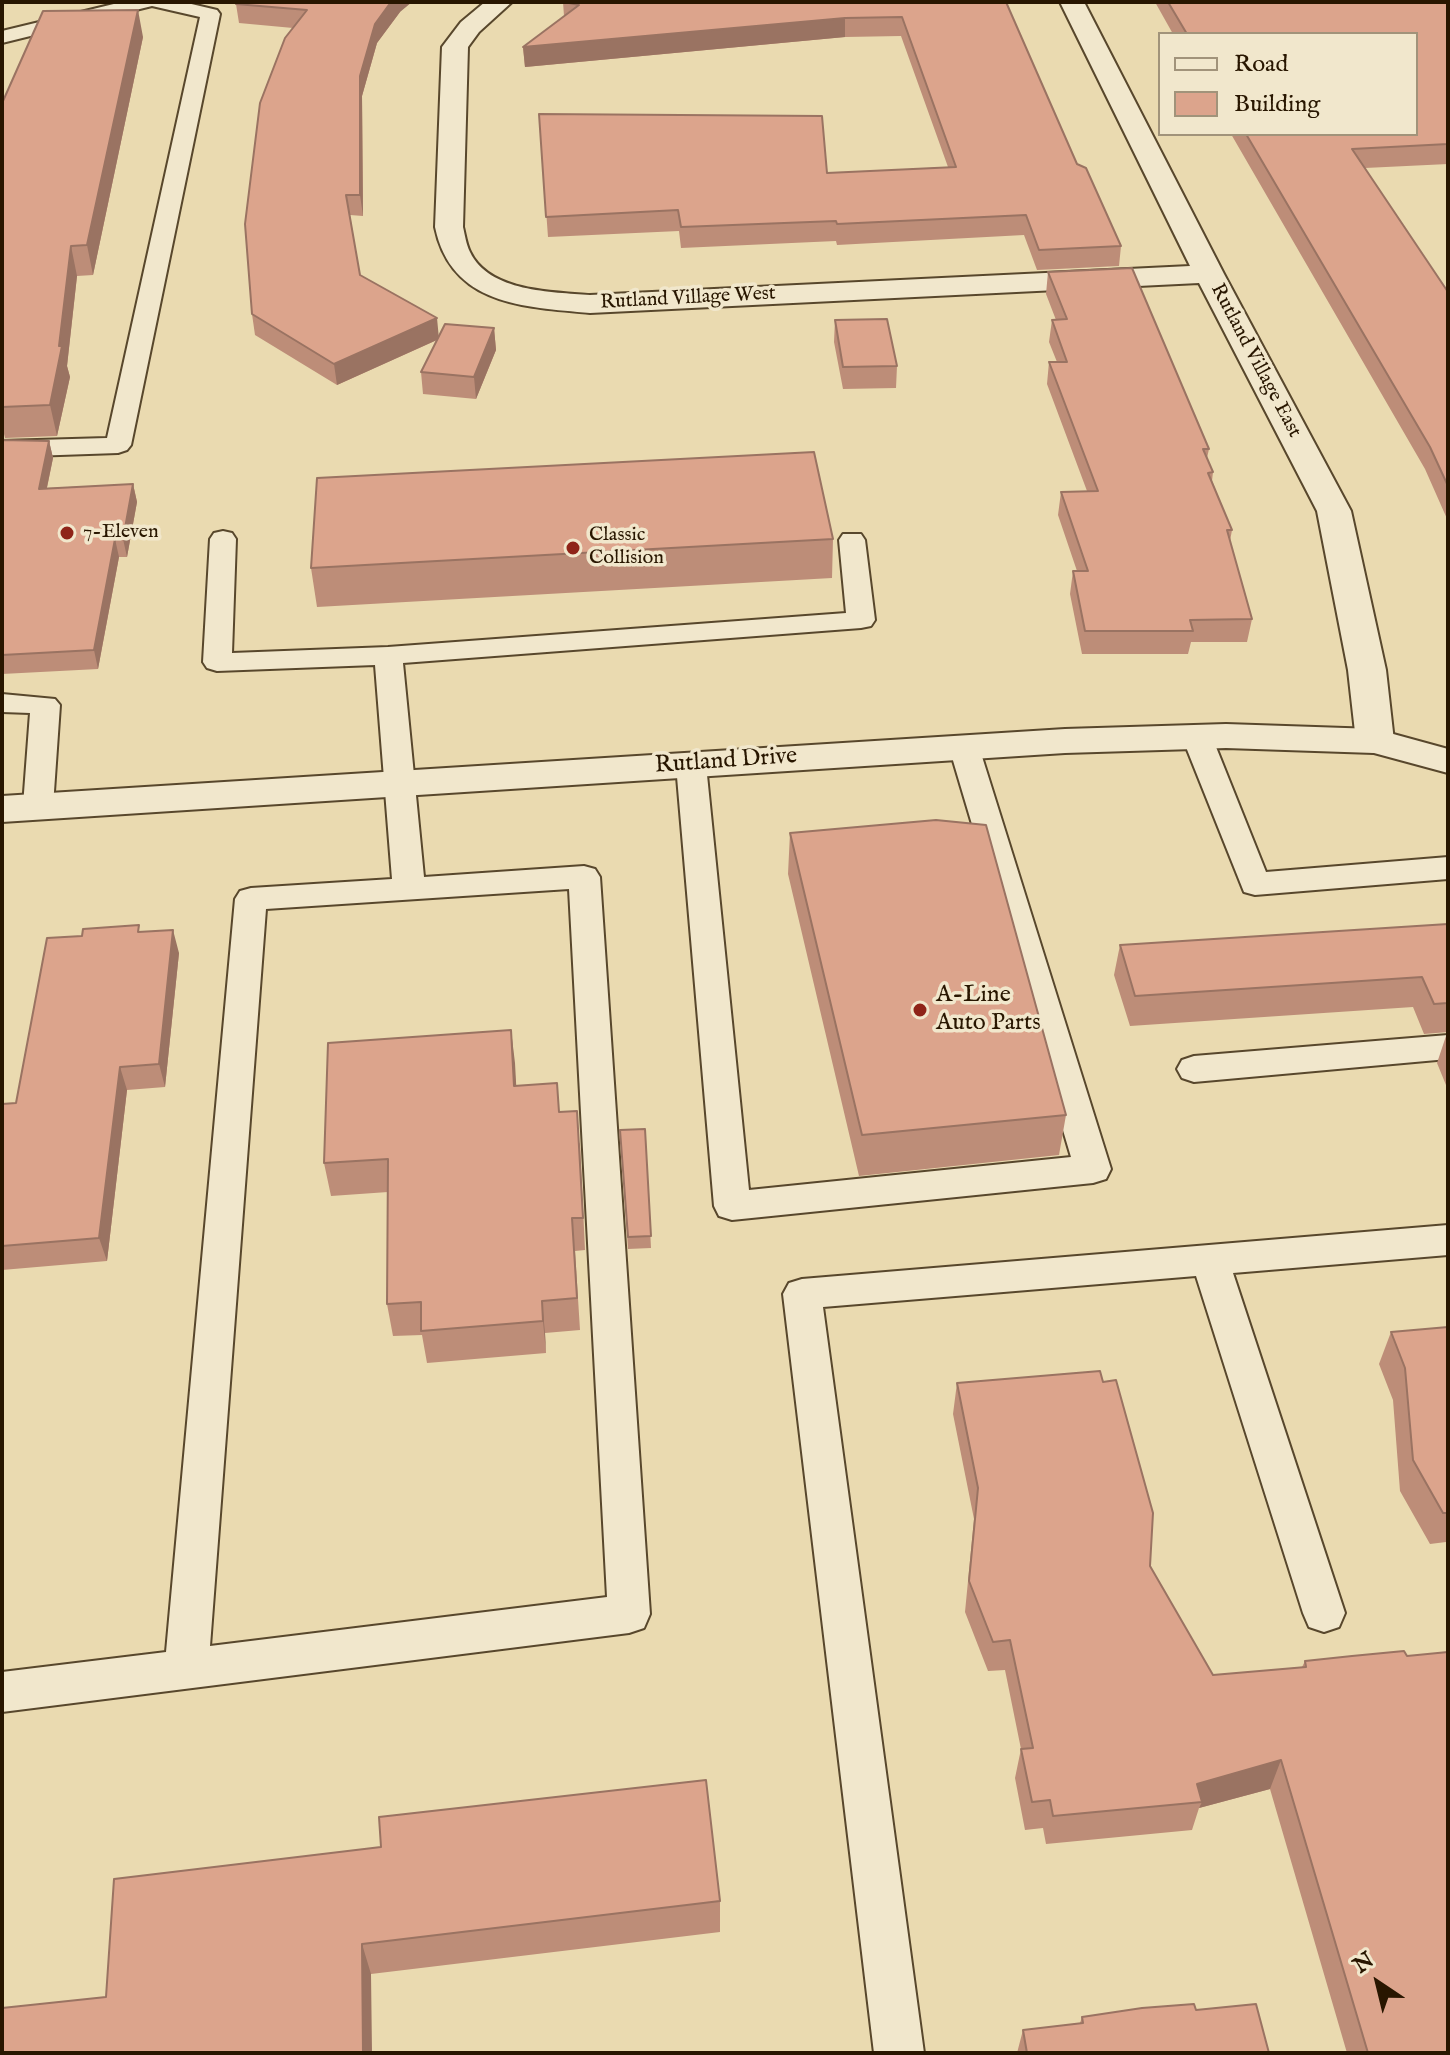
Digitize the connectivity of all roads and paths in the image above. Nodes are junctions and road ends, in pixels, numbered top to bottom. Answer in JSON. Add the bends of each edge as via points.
{"nodes":[{"id":1,"x":145,"y":2,"type":"edge"},
{"id":2,"x":158,"y":2,"type":"edge"},
{"id":3,"x":500,"y":2,"type":"edge"},
{"id":4,"x":1072,"y":2,"type":"edge"},
{"id":5,"x":2,"y":37,"type":"edge"},
{"id":6,"x":1209,"y":274,"type":"junction"},
{"id":7,"x":2,"y":449,"type":"edge"},
{"id":8,"x":223,"y":539,"type":"dead end"},
{"id":9,"x":852,"y":540,"type":"dead end"},
{"id":10,"x":388,"y":656,"type":"junction"},
{"id":11,"x":2,"y":703,"type":"edge"},
{"id":12,"x":1197,"y":737,"type":"junction"},
{"id":13,"x":1375,"y":741,"type":"junction"},
{"id":14,"x":964,"y":747,"type":"junction"},
{"id":15,"x":1448,"y":761,"type":"edge"},
{"id":16,"x":691,"y":765,"type":"junction"},
{"id":17,"x":398,"y":783,"type":"junction"},
{"id":18,"x":20,"y":807,"type":"edge"},
{"id":19,"x":1448,"y":868,"type":"edge"},
{"id":20,"x":409,"y":888,"type":"junction"},
{"id":21,"x":1448,"y":1047,"type":"edge"},
{"id":22,"x":1194,"y":1069,"type":"dead end"},
{"id":23,"x":1448,"y":1240,"type":"edge"},
{"id":24,"x":1210,"y":1260,"type":"junction"},
{"id":25,"x":1324,"y":1613,"type":"dead end"},
{"id":26,"x":186,"y":1669,"type":"junction"},
{"id":27,"x":2,"y":1692,"type":"edge"},
{"id":28,"x":899,"y":2053,"type":"edge"}],
"edges":[{"from":1,"to":5,"type":"lane"},
{"from":2,"to":7,"type":"lane","via":[[210,14],[118,445]]},
{"from":3,"to":6,"type":"street","name":"Rutland Village West","via":[[455,47],[449,227],[450,248],[465,271],[496,289],[590,304]]},
{"from":4,"to":6,"type":"street","name":"Rutland Village East"},
{"from":6,"to":13,"type":"street","name":"Rutland Village East","via":[[1334,511],[1367,670]]},
{"from":8,"to":10,"type":"lane","via":[[217,662]]},
{"from":9,"to":10,"type":"lane","via":[[861,620]]},
{"from":10,"to":17,"type":"lane"},
{"from":11,"to":18,"type":"lane","via":[[45,705]]},
{"from":12,"to":13,"type":"street","name":"Rutland Drive"},
{"from":12,"to":14,"type":"street","name":"Rutland Drive"},
{"from":12,"to":19,"type":"lane","via":[[1255,884]]},
{"from":13,"to":15,"type":"street","name":"Rutland Drive"},
{"from":14,"to":16,"type":"street","name":"Rutland Drive"},
{"from":14,"to":16,"type":"lane","via":[[1093,1169],[732,1206]]},
{"from":16,"to":17,"type":"street","name":"Rutland Drive"},
{"from":17,"to":18,"type":"street","name":"Rutland Drive"},
{"from":17,"to":20,"type":"lane"},
{"from":20,"to":26,"type":"lane","via":[[251,899]]},
{"from":20,"to":26,"type":"lane","via":[[584,877],[629,1614]]},
{"from":21,"to":22,"type":"lane"},
{"from":23,"to":24,"type":"lane"},
{"from":24,"to":25,"type":"lane"},
{"from":24,"to":28,"type":"lane","via":[[802,1294]]},
{"from":26,"to":27,"type":"lane"}]}
